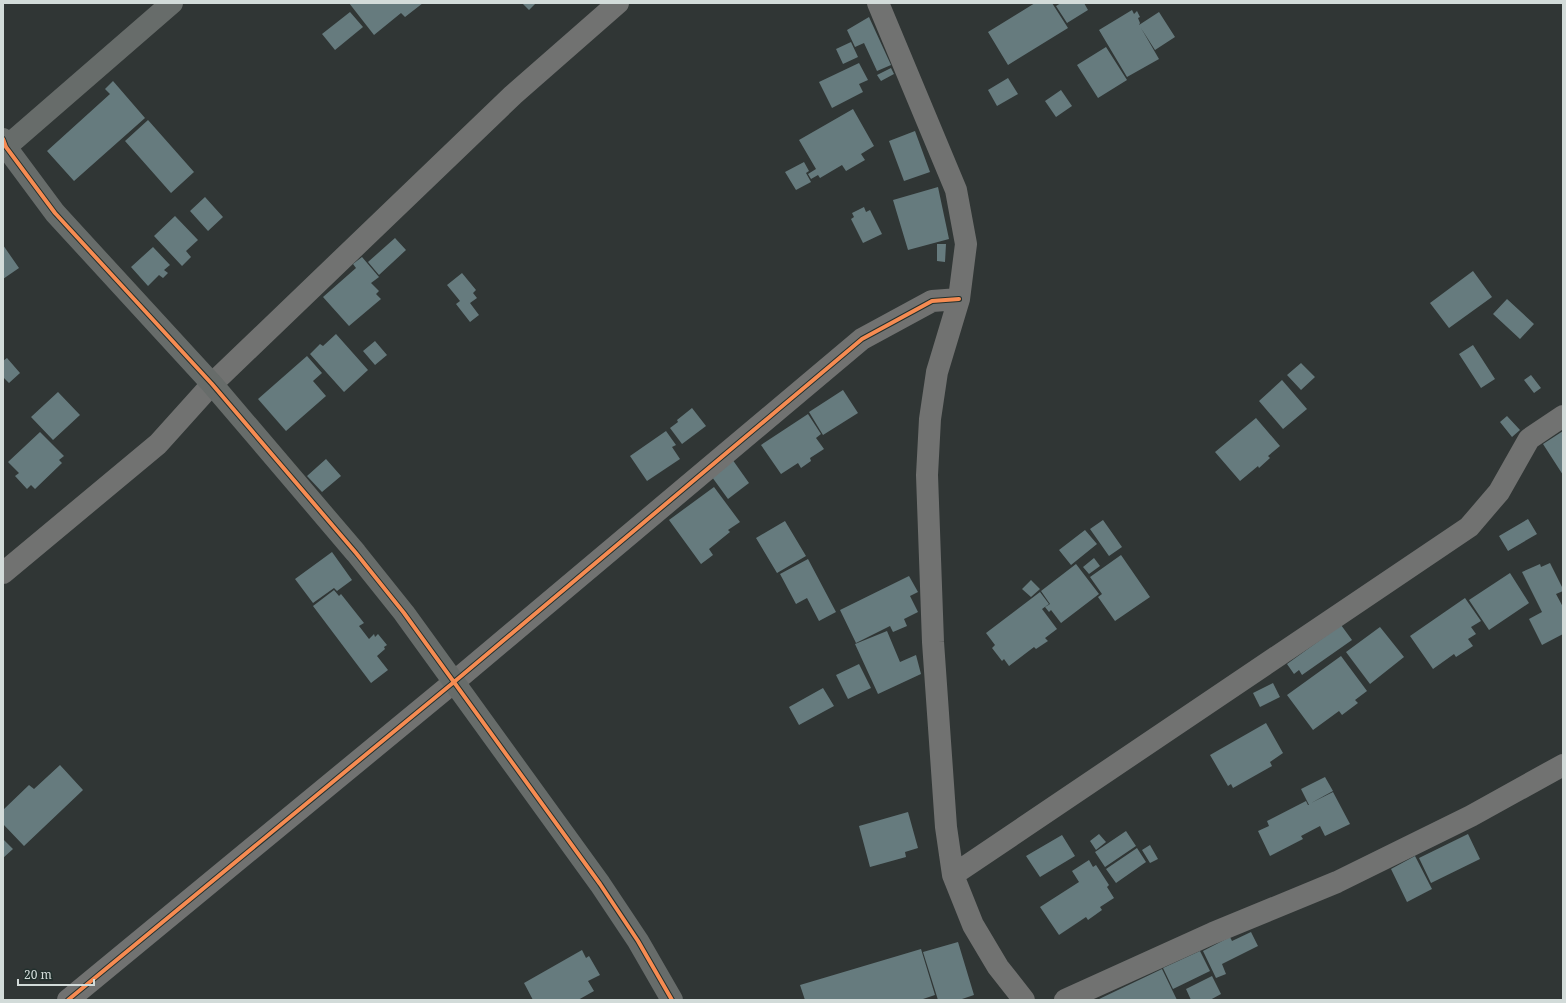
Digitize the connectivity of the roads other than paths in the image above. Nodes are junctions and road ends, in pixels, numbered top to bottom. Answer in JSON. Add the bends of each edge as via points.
{"nodes":[{"id":1,"x":172,"y":3,"type":"edge"},
{"id":2,"x":618,"y":3,"type":"edge"},
{"id":3,"x":878,"y":3,"type":"edge"},
{"id":4,"x":4,"y":145,"type":"edge"},
{"id":5,"x":959,"y":299,"type":"junction"},
{"id":6,"x":212,"y":384,"type":"junction"},
{"id":7,"x":1563,"y":416,"type":"edge"},
{"id":8,"x":3,"y":572,"type":"edge"},
{"id":9,"x":454,"y":682,"type":"junction"},
{"id":10,"x":1563,"y":765,"type":"edge"},
{"id":11,"x":953,"y":875,"type":"junction"},
{"id":12,"x":68,"y":1000,"type":"edge"},
{"id":13,"x":672,"y":1000,"type":"edge"},
{"id":14,"x":1024,"y":1000,"type":"edge"},
{"id":15,"x":1065,"y":1000,"type":"edge"}],
"edges":[{"from":1,"to":4,"type":"street"},
{"from":2,"to":6,"type":"street","via":[[513,95]]},
{"from":3,"to":5,"type":"street","via":[[956,190],[966,244]]},
{"from":4,"to":6,"type":"street","via":[[55,213]]},
{"from":5,"to":9,"type":"street","via":[[932,301],[862,339]]},
{"from":5,"to":11,"type":"street","via":[[937,372],[930,419],[927,475],[933,650],[946,827]]},
{"from":6,"to":8,"type":"street","via":[[158,444]]},
{"from":6,"to":9,"type":"street","via":[[356,553]]},
{"from":7,"to":11,"type":"street","via":[[1529,439],[1499,492],[1469,527]]},
{"from":9,"to":12,"type":"street"},
{"from":9,"to":13,"type":"street","via":[[600,884],[638,941]]},
{"from":10,"to":15,"type":"street","via":[[1471,816],[1337,882],[1213,933]]},
{"from":11,"to":14,"type":"street","via":[[973,925],[998,967]]}]}
